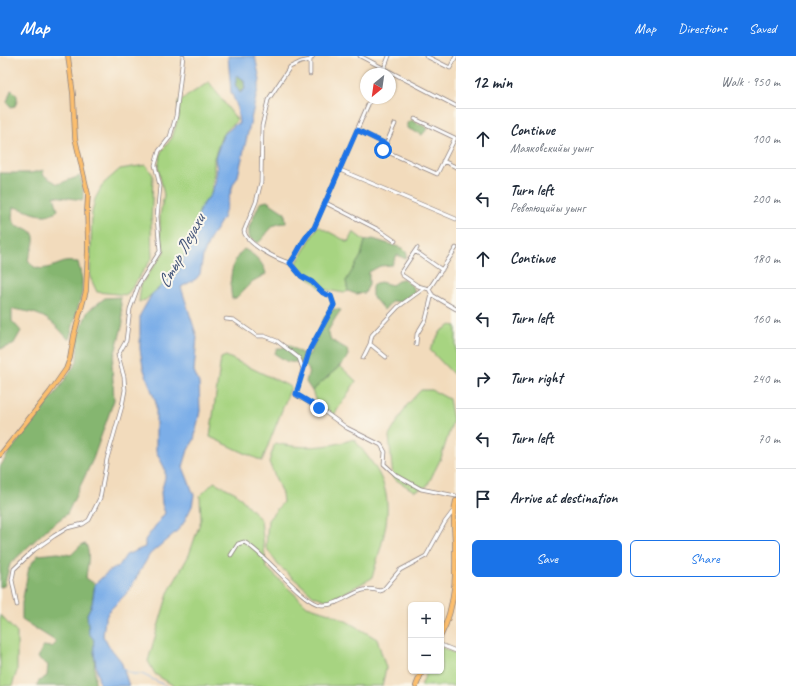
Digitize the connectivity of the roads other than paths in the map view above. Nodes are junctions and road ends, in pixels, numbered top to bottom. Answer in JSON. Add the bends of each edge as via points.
{"nodes":[{"id":1,"x":68,"y":56,"type":"edge"},
{"id":2,"x":183,"y":56,"type":"edge"},
{"id":3,"x":313,"y":56,"type":"edge"},
{"id":4,"x":360,"y":56,"type":"edge"},
{"id":5,"x":389,"y":56,"type":"edge"},
{"id":6,"x":426,"y":56,"type":"edge"},
{"id":7,"x":456,"y":56,"type":"edge"},
{"id":8,"x":310,"y":60,"type":"junction"},
{"id":9,"x":382,"y":68,"type":"edge"},
{"id":10,"x":384,"y":68,"type":"edge"},
{"id":11,"x":310,"y":74,"type":"dead end"},
{"id":12,"x":396,"y":75,"type":"edge"},
{"id":13,"x":368,"y":104,"type":"edge"},
{"id":14,"x":456,"y":106,"type":"edge"},
{"id":15,"x":415,"y":119,"type":"dead end"},
{"id":16,"x":395,"y":124,"type":"dead end"},
{"id":17,"x":357,"y":130,"type":"junction"},
{"id":18,"x":386,"y":144,"type":"junction"},
{"id":19,"x":443,"y":161,"type":"junction"},
{"id":20,"x":456,"y":167,"type":"edge"},
{"id":21,"x":340,"y":170,"type":"junction"},
{"id":22,"x":326,"y":203,"type":"junction"},
{"id":23,"x":456,"y":214,"type":"edge"},
{"id":24,"x":455,"y":219,"type":"edge"},
{"id":25,"x":395,"y":241,"type":"dead end"},
{"id":26,"x":456,"y":248,"type":"edge"},
{"id":27,"x":290,"y":263,"type":"junction"},
{"id":28,"x":442,"y":270,"type":"junction"},
{"id":29,"x":424,"y":288,"type":"junction"},
{"id":30,"x":429,"y":289,"type":"junction"},
{"id":31,"x":432,"y":294,"type":"junction"},
{"id":32,"x":456,"y":309,"type":"edge"},
{"id":33,"x":226,"y":319,"type":"dead end"},
{"id":34,"x":370,"y":344,"type":"junction"},
{"id":35,"x":416,"y":344,"type":"dead end"},
{"id":36,"x":386,"y":357,"type":"dead end"},
{"id":37,"x":363,"y":358,"type":"dead end"},
{"id":38,"x":303,"y":369,"type":"junction"},
{"id":39,"x":0,"y":455,"type":"edge"},
{"id":40,"x":456,"y":496,"type":"edge"},
{"id":41,"x":456,"y":501,"type":"edge"},
{"id":42,"x":454,"y":510,"type":"junction"},
{"id":43,"x":231,"y":555,"type":"dead end"},
{"id":44,"x":17,"y":605,"type":"dead end"},
{"id":45,"x":444,"y":627,"type":"edge"},
{"id":46,"x":444,"y":646,"type":"edge"},
{"id":47,"x":456,"y":651,"type":"edge"},
{"id":48,"x":421,"y":674,"type":"edge"},
{"id":49,"x":416,"y":686,"type":"edge"}],
"edges":[{"from":1,"to":39,"type":"main road","via":[[75,138],[88,194],[86,291],[66,369]]},
{"from":2,"to":44,"type":"street","via":[[176,116],[170,137],[159,151],[155,164],[160,186],[157,217],[160,251],[139,284],[130,309],[126,341],[118,355],[125,390],[100,498],[89,520],[54,536],[14,569],[12,580]]},
{"from":3,"to":8,"type":"street"},
{"from":4,"to":9,"type":"street"},
{"from":5,"to":10,"type":"street"},
{"from":6,"to":7,"type":"street","via":[[450,68]]},
{"from":8,"to":11,"type":"street"},
{"from":8,"to":27,"type":"street","via":[[290,67],[268,100],[262,126],[261,182],[244,230],[248,241]]},
{"from":12,"to":14,"type":"street"},
{"from":13,"to":17,"type":"street"},
{"from":15,"to":19,"type":"street","via":[[455,138]]},
{"from":16,"to":18,"type":"street"},
{"from":17,"to":18,"type":"street"},
{"from":17,"to":21,"type":"street"},
{"from":18,"to":19,"type":"street","via":[[383,150],[437,174]]},
{"from":19,"to":20,"type":"street"},
{"from":21,"to":22,"type":"street"},
{"from":21,"to":24,"type":"street"},
{"from":22,"to":25,"type":"street"},
{"from":22,"to":27,"type":"street","via":[[314,228],[305,236]]},
{"from":23,"to":24,"type":"street"},
{"from":26,"to":28,"type":"street"},
{"from":27,"to":38,"type":"street","via":[[301,276],[331,296],[334,305],[310,349]]},
{"from":28,"to":29,"type":"street","via":[[416,249],[400,272]]},
{"from":28,"to":30,"type":"street"},
{"from":29,"to":30,"type":"street"},
{"from":29,"to":34,"type":"street","via":[[398,307],[372,335]]},
{"from":30,"to":31,"type":"street"},
{"from":31,"to":32,"type":"street"},
{"from":31,"to":35,"type":"street","via":[[426,319],[417,334]]},
{"from":33,"to":38,"type":"street","via":[[234,320],[256,336],[264,336],[277,342],[298,358]]},
{"from":34,"to":36,"type":"street"},
{"from":34,"to":37,"type":"street"},
{"from":38,"to":40,"type":"street","via":[[296,394],[299,397],[352,431],[382,445],[385,452],[384,464],[396,475],[420,489]]},
{"from":41,"to":42,"type":"highway"},
{"from":42,"to":43,"type":"street","via":[[426,556],[400,570],[383,590],[363,589],[329,605],[320,605],[307,598],[267,559],[244,542],[238,544]]},
{"from":42,"to":45,"type":"highway","via":[[453,604]]},
{"from":46,"to":47,"type":"street"},
{"from":48,"to":49,"type":"highway"}]}
